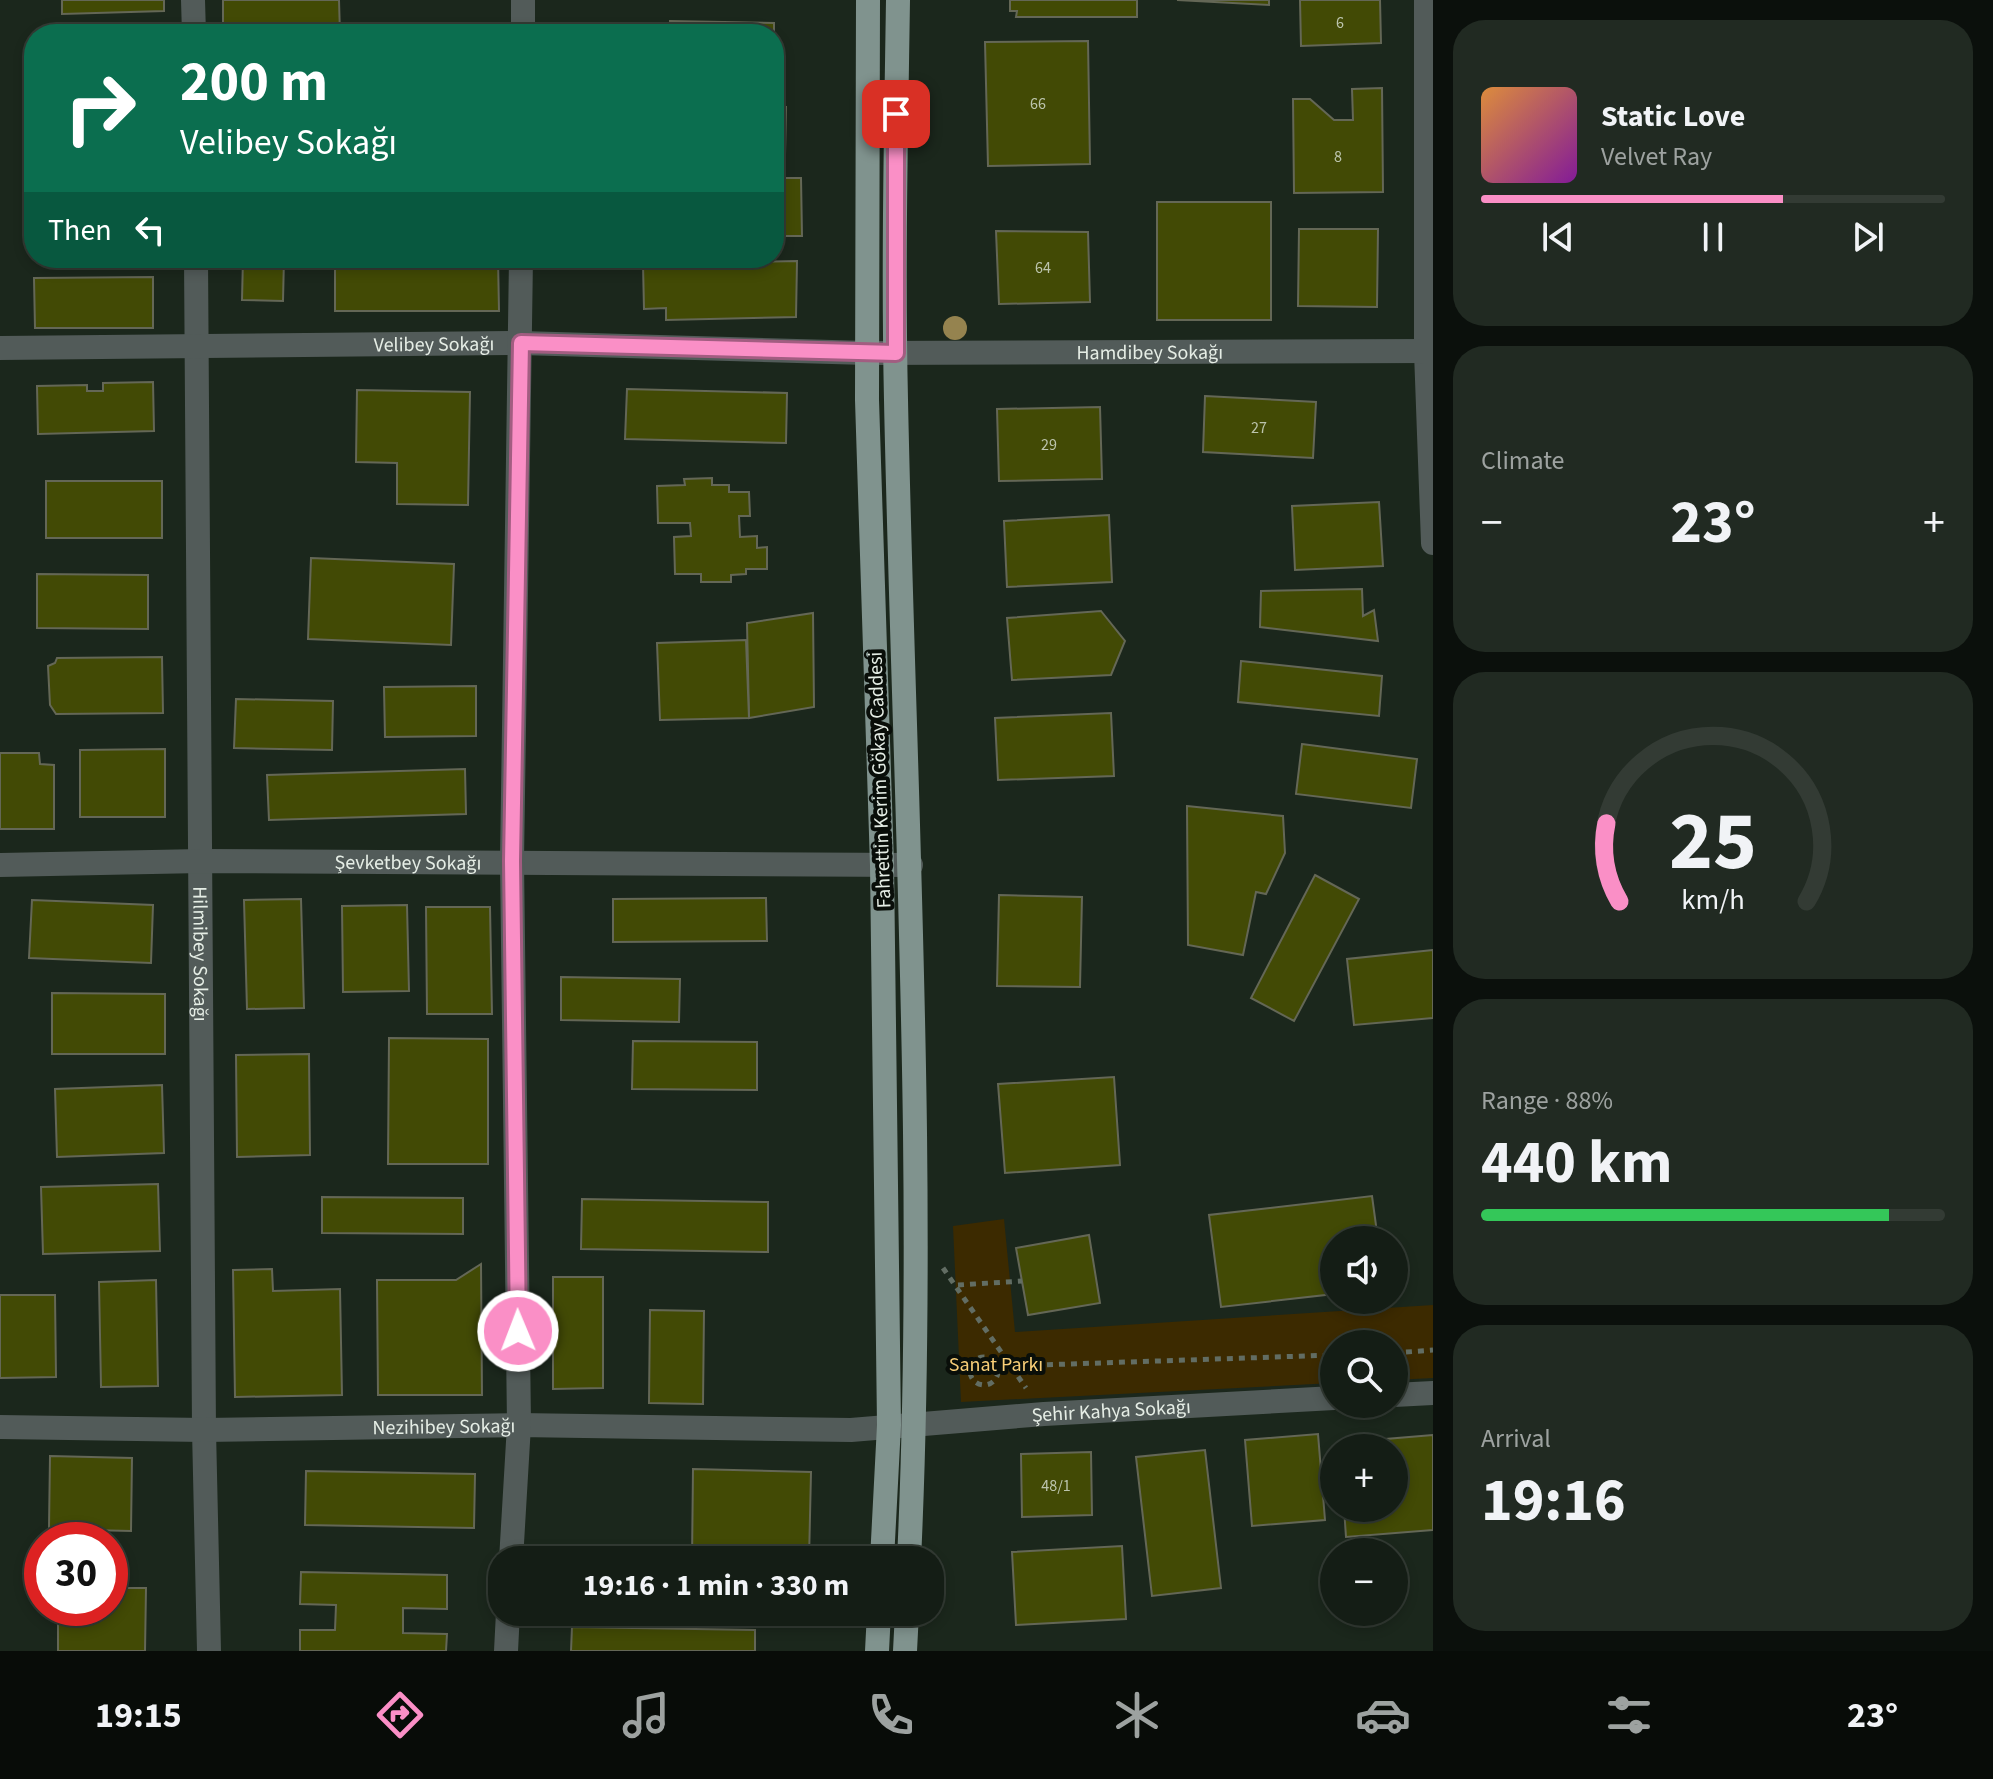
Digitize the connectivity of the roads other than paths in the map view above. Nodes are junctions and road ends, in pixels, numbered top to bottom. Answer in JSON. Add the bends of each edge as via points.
{"nodes":[{"id":1,"x":193,"y":0,"type":"edge"},
{"id":2,"x":523,"y":0,"type":"edge"},
{"id":3,"x":868,"y":0,"type":"edge"},
{"id":4,"x":898,"y":0,"type":"edge"},
{"id":5,"x":1426,"y":0,"type":"edge"},
{"id":6,"x":194,"y":24,"type":"edge"},
{"id":7,"x":523,"y":24,"type":"edge"},
{"id":8,"x":196,"y":268,"type":"edge"},
{"id":9,"x":521,"y":268,"type":"edge"},
{"id":10,"x":521,"y":343,"type":"junction"},
{"id":11,"x":197,"y":344,"type":"junction"},
{"id":12,"x":0,"y":348,"type":"edge"},
{"id":13,"x":1430,"y":352,"type":"edge"},
{"id":14,"x":867,"y":353,"type":"junction"},
{"id":15,"x":896,"y":353,"type":"junction"},
{"id":16,"x":1433,"y":543,"type":"edge"},
{"id":17,"x":202,"y":861,"type":"junction"},
{"id":18,"x":512,"y":861,"type":"junction"},
{"id":19,"x":0,"y":865,"type":"edge"},
{"id":20,"x":882,"y":865,"type":"junction"},
{"id":21,"x":911,"y":865,"type":"junction"},
{"id":22,"x":1433,"y":1393,"type":"edge"},
{"id":23,"x":1408,"y":1394,"type":"edge"},
{"id":24,"x":1320,"y":1399,"type":"edge"},
{"id":25,"x":915,"y":1423,"type":"junction"},
{"id":26,"x":519,"y":1425,"type":"junction"},
{"id":27,"x":889,"y":1425,"type":"junction"},
{"id":28,"x":0,"y":1427,"type":"edge"},
{"id":29,"x":204,"y":1430,"type":"junction"},
{"id":30,"x":512,"y":1546,"type":"edge"},
{"id":31,"x":883,"y":1546,"type":"edge"},
{"id":32,"x":910,"y":1546,"type":"edge"},
{"id":33,"x":507,"y":1626,"type":"edge"},
{"id":34,"x":878,"y":1626,"type":"edge"},
{"id":35,"x":906,"y":1626,"type":"edge"},
{"id":36,"x":209,"y":1651,"type":"edge"},
{"id":37,"x":506,"y":1651,"type":"edge"},
{"id":38,"x":877,"y":1651,"type":"edge"},
{"id":39,"x":905,"y":1651,"type":"edge"}],
"edges":[{"from":1,"to":6,"type":"street"},
{"from":2,"to":7,"type":"street"},
{"from":3,"to":14,"type":"main road","name":"Fahrettin Kerim Gökay Caddesi"},
{"from":4,"to":15,"type":"main road","name":"Fahrettin Kerim Gökay Caddesi"},
{"from":5,"to":13,"type":"street"},
{"from":8,"to":11,"type":"street","name":"Hilmibey Sokağı"},
{"from":9,"to":10,"type":"street"},
{"from":10,"to":11,"type":"street","name":"Velibey Sokağı"},
{"from":10,"to":14,"type":"street","name":"Velibey Sokağı"},
{"from":10,"to":18,"type":"street"},
{"from":11,"to":12,"type":"street","name":"Velibey Sokağı"},
{"from":11,"to":17,"type":"street","name":"Hilmibey Sokağı"},
{"from":13,"to":15,"type":"street","name":"Hamdibey Sokağı"},
{"from":13,"to":16,"type":"street"},
{"from":14,"to":15,"type":"street","name":"Hamdibey Sokağı"},
{"from":14,"to":20,"type":"main road","name":"Fahrettin Kerim Gökay Caddesi"},
{"from":15,"to":21,"type":"main road","name":"Fahrettin Kerim Gökay Caddesi"},
{"from":17,"to":18,"type":"street","name":"Şevketbey Sokağı"},
{"from":17,"to":19,"type":"street","name":"Şevketbey Sokağı"},
{"from":17,"to":29,"type":"street","name":"Hilmibey Sokağı"},
{"from":18,"to":20,"type":"street","name":"Şevketbey Sokağı"},
{"from":18,"to":26,"type":"street"},
{"from":20,"to":21,"type":"street","name":"Şevketbey Sokağı"},
{"from":20,"to":27,"type":"main road","name":"Fahrettin Kerim Gökay Caddesi"},
{"from":21,"to":25,"type":"main road","name":"Fahrettin Kerim Gökay Caddesi"},
{"from":22,"to":23,"type":"street"},
{"from":24,"to":25,"type":"street","name":"Şehir Kahya Sokağı"},
{"from":25,"to":27,"type":"street","name":"Şehir Kahya Sokağı"},
{"from":25,"to":32,"type":"main road","name":"Fahrettin Kerim Gökay Caddesi"},
{"from":26,"to":27,"type":"street","name":"Nezihibey Sokağı","via":[[851,1430]]},
{"from":26,"to":29,"type":"street","name":"Nezihibey Sokağı"},
{"from":26,"to":30,"type":"street"},
{"from":27,"to":31,"type":"main road","name":"Fahrettin Kerim Gökay Caddesi"},
{"from":28,"to":29,"type":"street","name":"Nezihibey Sokağı"},
{"from":29,"to":36,"type":"street","name":"Hilmibey Sokağı"},
{"from":33,"to":37,"type":"street"},
{"from":34,"to":38,"type":"main road"},
{"from":35,"to":39,"type":"main road"}]}
